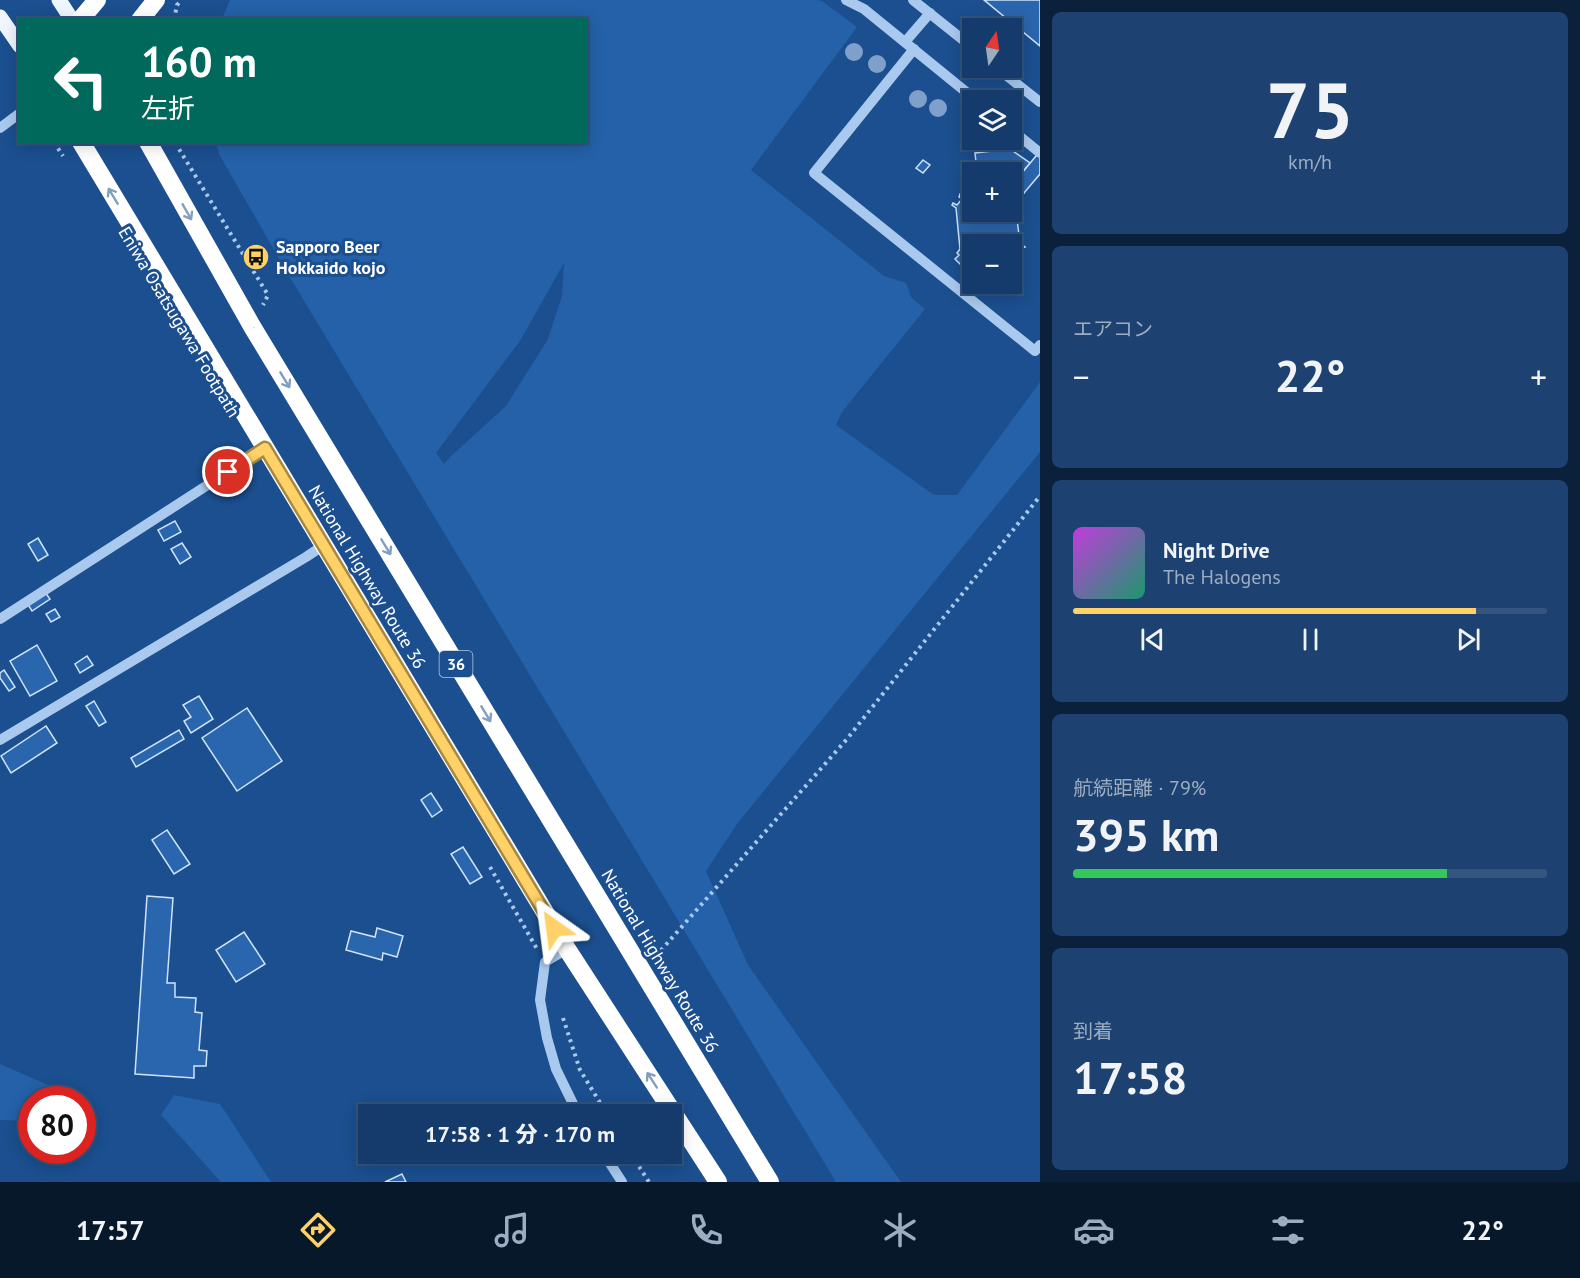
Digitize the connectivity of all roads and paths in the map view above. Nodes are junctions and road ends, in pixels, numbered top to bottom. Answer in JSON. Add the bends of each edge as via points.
{"nodes":[{"id":1,"x":59,"y":0,"type":"edge"},
{"id":2,"x":96,"y":0,"type":"edge"},
{"id":3,"x":156,"y":0,"type":"edge"},
{"id":4,"x":846,"y":0,"type":"edge"},
{"id":5,"x":913,"y":0,"type":"edge"},
{"id":6,"x":930,"y":13,"type":"junction"},
{"id":7,"x":0,"y":17,"type":"edge"},
{"id":8,"x":71,"y":18,"type":"edge"},
{"id":9,"x":82,"y":18,"type":"edge"},
{"id":10,"x":142,"y":18,"type":"edge"},
{"id":11,"x":962,"y":39,"type":"edge"},
{"id":12,"x":18,"y":43,"type":"edge"},
{"id":13,"x":909,"y":45,"type":"junction"},
{"id":14,"x":1010,"y":78,"type":"edge"},
{"id":15,"x":964,"y":90,"type":"edge"},
{"id":16,"x":1040,"y":102,"type":"edge"},
{"id":17,"x":18,"y":114,"type":"edge"},
{"id":18,"x":0,"y":128,"type":"edge"},
{"id":19,"x":1022,"y":138,"type":"edge"},
{"id":20,"x":55,"y":144,"type":"edge"},
{"id":21,"x":82,"y":144,"type":"edge"},
{"id":22,"x":149,"y":144,"type":"edge"},
{"id":23,"x":178,"y":144,"type":"edge"},
{"id":24,"x":1040,"y":153,"type":"edge"},
{"id":25,"x":66,"y":163,"type":"dead end"},
{"id":26,"x":253,"y":328,"type":"junction"},
{"id":27,"x":1040,"y":345,"type":"edge"},
{"id":28,"x":265,"y":448,"type":"junction"},
{"id":29,"x":1040,"y":496,"type":"edge"},
{"id":30,"x":324,"y":545,"type":"junction"},
{"id":31,"x":0,"y":619,"type":"edge"},
{"id":32,"x":0,"y":740,"type":"edge"},
{"id":33,"x":487,"y":861,"type":"dead end"},
{"id":34,"x":567,"y":949,"type":"junction"},
{"id":35,"x":544,"y":962,"type":"junction"},
{"id":36,"x":642,"y":972,"type":"junction"},
{"id":37,"x":562,"y":1016,"type":"dead end"},
{"id":38,"x":573,"y":1104,"type":"edge"},
{"id":39,"x":601,"y":1104,"type":"edge"},
{"id":40,"x":610,"y":1164,"type":"edge"},
{"id":41,"x":637,"y":1164,"type":"edge"},
{"id":42,"x":622,"y":1182,"type":"edge"},
{"id":43,"x":649,"y":1182,"type":"edge"},
{"id":44,"x":718,"y":1182,"type":"edge"},
{"id":45,"x":770,"y":1182,"type":"edge"}],
"edges":[{"from":1,"to":8,"type":"main road"},
{"from":2,"to":9,"type":"highway"},
{"from":3,"to":10,"type":"highway"},
{"from":4,"to":13,"type":"street","via":[[864,9]]},
{"from":5,"to":6,"type":"street"},
{"from":6,"to":11,"type":"street"},
{"from":6,"to":13,"type":"street"},
{"from":7,"to":12,"type":"main road"},
{"from":13,"to":15,"type":"street"},
{"from":13,"to":27,"type":"street","via":[[814,173],[1035,351]]},
{"from":14,"to":16,"type":"street"},
{"from":17,"to":18,"type":"street"},
{"from":19,"to":24,"type":"street"},
{"from":20,"to":25,"type":"path"},
{"from":28,"to":21,"type":"highway","name":"National Highway Route 36","one_way":true},
{"from":22,"to":26,"type":"highway","name":"National Highway Route 36","number":"36","one_way":true},
{"from":23,"to":26,"type":"path","via":[[268,295]]},
{"from":26,"to":36,"type":"highway","name":"National Highway Route 36","number":"36","one_way":true},
{"from":28,"to":30,"type":"highway","name":"National Highway Route 36"},
{"from":28,"to":31,"type":"street"},
{"from":29,"to":36,"type":"path","via":[[847,739]]},
{"from":30,"to":32,"type":"street"},
{"from":30,"to":34,"type":"highway","name":"National Highway Route 36"},
{"from":33,"to":35,"type":"path"},
{"from":34,"to":35,"type":"street"},
{"from":44,"to":34,"type":"highway","name":"National Highway Route 36","one_way":true},
{"from":35,"to":38,"type":"street","via":[[540,1000],[556,1069]]},
{"from":36,"to":45,"type":"highway","name":"National Highway Route 36","number":"36"},
{"from":37,"to":39,"type":"path","via":[[580,1070]]},
{"from":40,"to":42,"type":"street"},
{"from":41,"to":43,"type":"path"}]}
